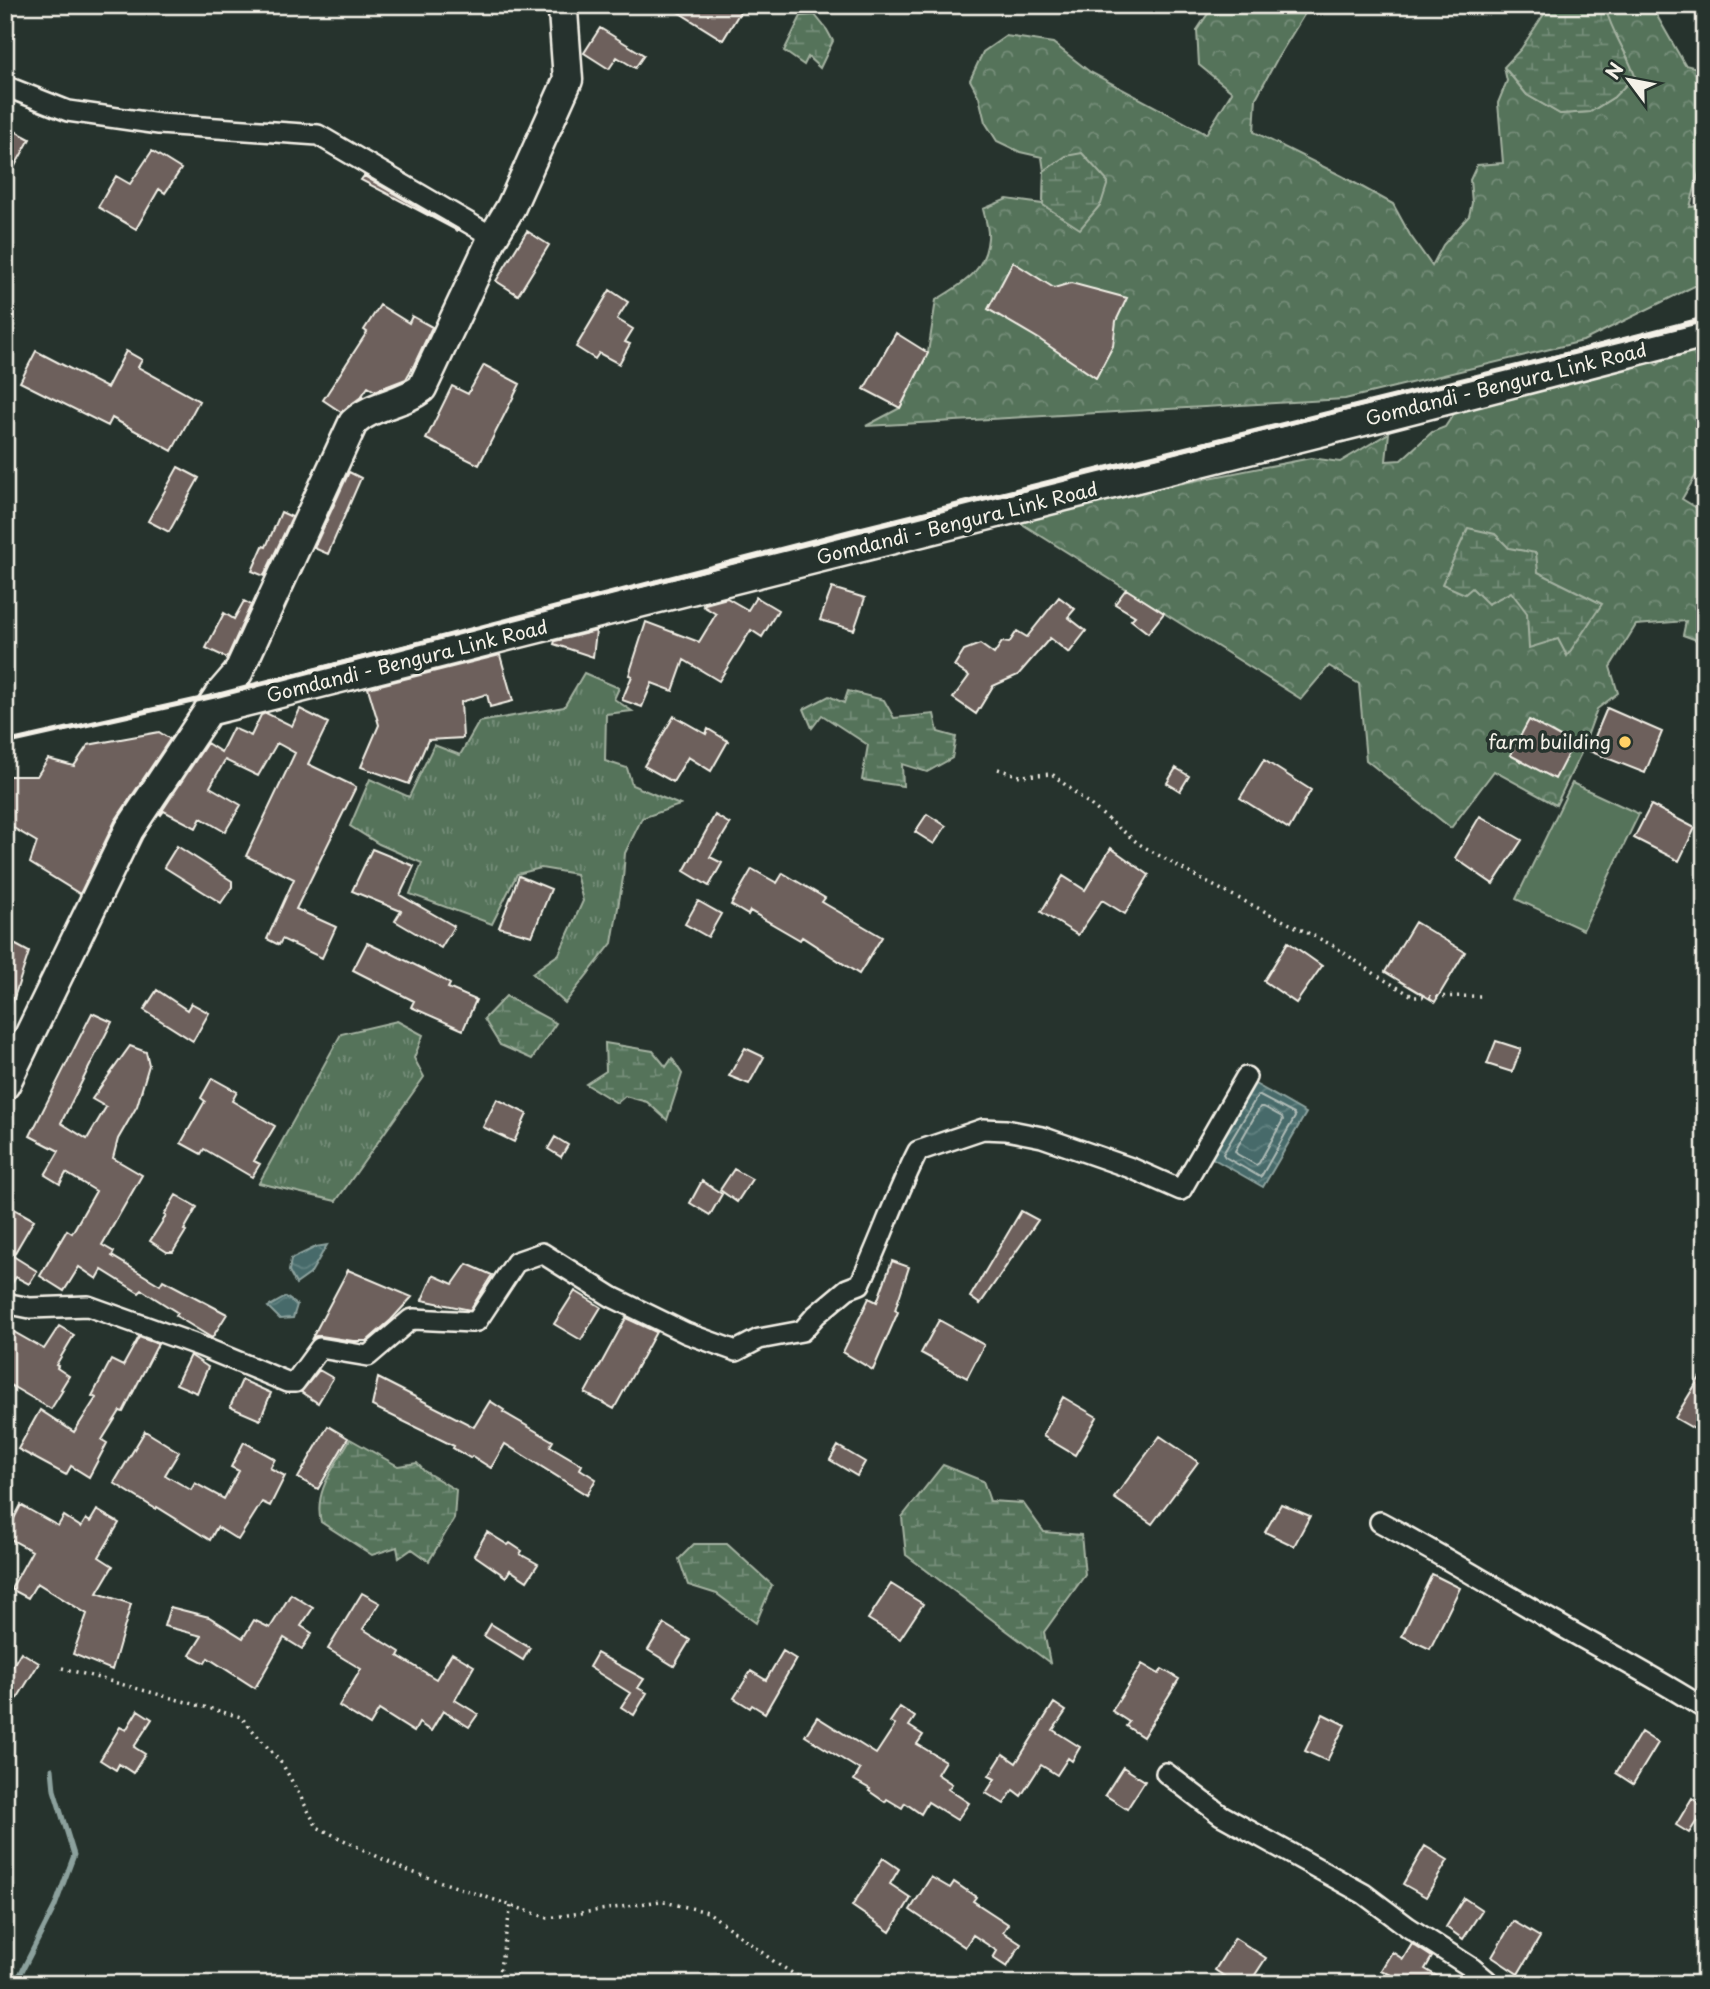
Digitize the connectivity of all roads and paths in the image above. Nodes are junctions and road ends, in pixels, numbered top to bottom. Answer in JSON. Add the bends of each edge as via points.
{"nodes":[{"id":1,"x":565,"y":5,"type":"edge"},
{"id":2,"x":5,"y":86,"type":"edge"},
{"id":3,"x":494,"y":237,"type":"junction"},
{"id":4,"x":1705,"y":333,"type":"edge"},
{"id":5,"x":208,"y":711,"type":"junction"},
{"id":6,"x":998,"y":769,"type":"dead end"},
{"id":7,"x":1481,"y":996,"type":"dead end"},
{"id":8,"x":1246,"y":1077,"type":"dead end"},
{"id":9,"x":5,"y":1086,"type":"edge"},
{"id":10,"x":5,"y":1303,"type":"edge"},
{"id":11,"x":1380,"y":1522,"type":"dead end"},
{"id":12,"x":62,"y":1668,"type":"dead end"},
{"id":13,"x":1705,"y":1709,"type":"edge"},
{"id":14,"x":1166,"y":1773,"type":"dead end"},
{"id":15,"x":511,"y":1906,"type":"junction"},
{"id":16,"x":496,"y":1984,"type":"edge"},
{"id":17,"x":810,"y":1984,"type":"edge"},
{"id":18,"x":1491,"y":1984,"type":"edge"}],
"edges":[{"from":1,"to":3,"type":"main road","via":[[568,80]]},
{"from":2,"to":3,"type":"street","via":[[68,111],[159,124],[318,135]]},
{"from":3,"to":5,"type":"main road","via":[[422,388],[353,423],[238,673]]},
{"from":4,"to":5,"type":"main road","name":"Gomdandi - Bengura Link Road"},
{"from":5,"to":9,"type":"main road","via":[[130,830]]},
{"from":6,"to":7,"type":"path","via":[[1020,776],[1052,774],[1139,845],[1334,946],[1414,997]]},
{"from":8,"to":10,"type":"street","via":[[1181,1190],[1042,1137],[1006,1130],[983,1129],[918,1151],[860,1284],[847,1289],[802,1331],[759,1339],[736,1351],[612,1297],[542,1253],[516,1262],[477,1321],[410,1320],[368,1356],[320,1348],[295,1382],[95,1308],[30,1308]]},
{"from":11,"to":13,"type":"street"},
{"from":12,"to":15,"type":"path","via":[[241,1717],[283,1765],[317,1827],[403,1869]]},
{"from":14,"to":18,"type":"street","via":[[1221,1815],[1364,1894]]},
{"from":15,"to":16,"type":"path"},
{"from":15,"to":17,"type":"path","via":[[548,1917],[660,1901],[708,1912]]}]}
